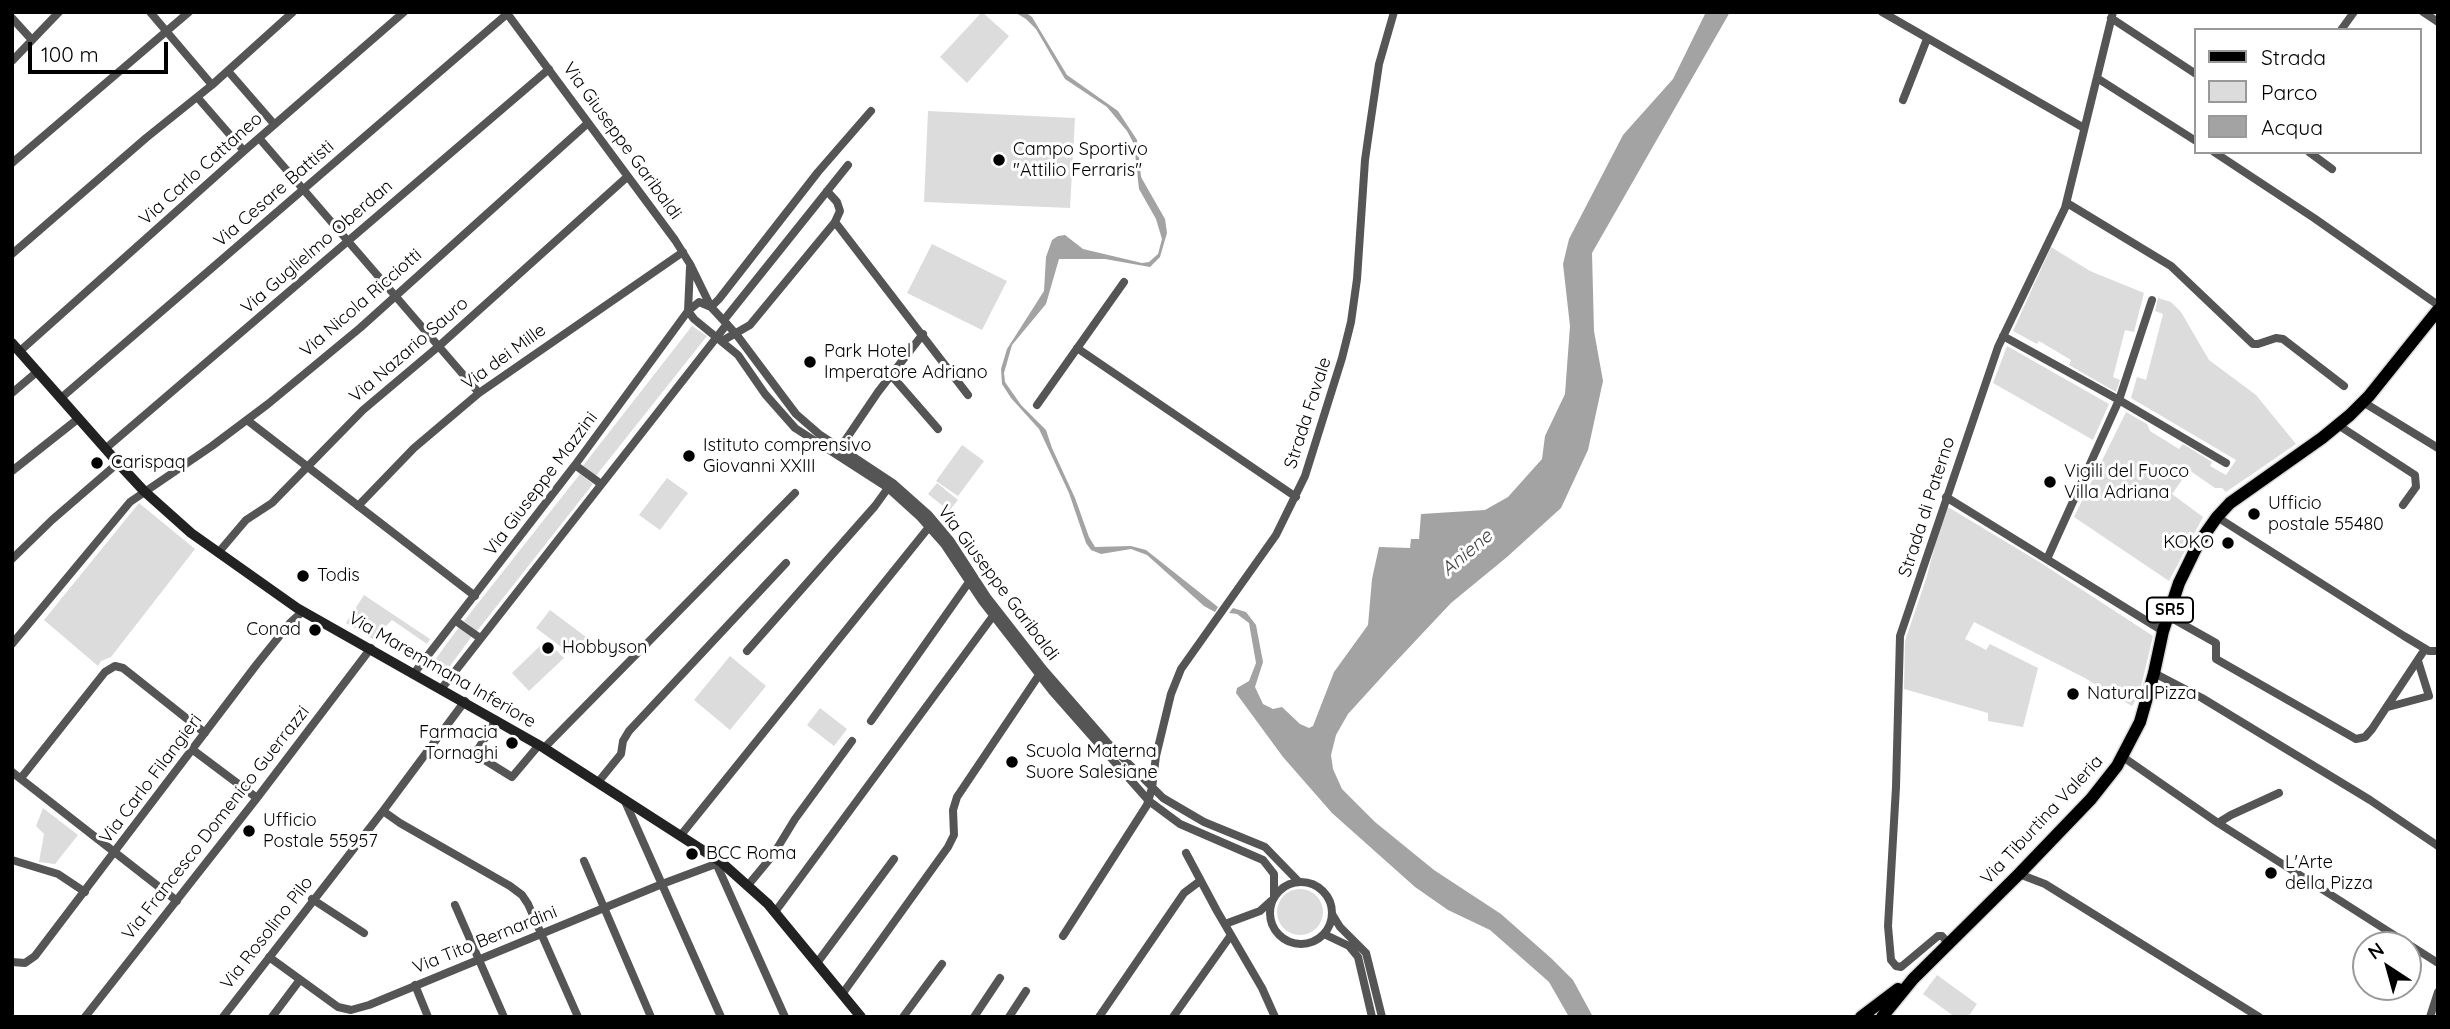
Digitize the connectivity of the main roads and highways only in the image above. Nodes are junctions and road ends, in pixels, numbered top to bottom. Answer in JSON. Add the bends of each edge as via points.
{"nodes":[{"id":1,"x":2438,"y":308,"type":"edge"},
{"id":2,"x":16,"y":347,"type":"edge"},
{"id":3,"x":1913,"y":979,"type":"junction"},
{"id":4,"x":861,"y":1017,"type":"edge"},
{"id":5,"x":1861,"y":1017,"type":"edge"},
{"id":6,"x":1882,"y":1017,"type":"edge"}],
"edges":[{"from":1,"to":3,"type":"main road","name":"Via Tiburtina Valeria","number":"SR5","via":[[2363,402],[2217,517],[2186,568],[2163,631],[2140,722],[2123,757],[2091,799]]},
{"from":2,"to":4,"type":"main road","name":"Via Maremmana Inferiore","via":[[144,491],[218,554],[303,611],[599,781],[719,862],[749,884],[775,912]]},
{"from":3,"to":5,"type":"main road","name":"Via Tiburtina Valeria","number":"SR5"},
{"from":3,"to":6,"type":"main road","name":"Via Tiburtina Valeria","number":"SR5"}]}
